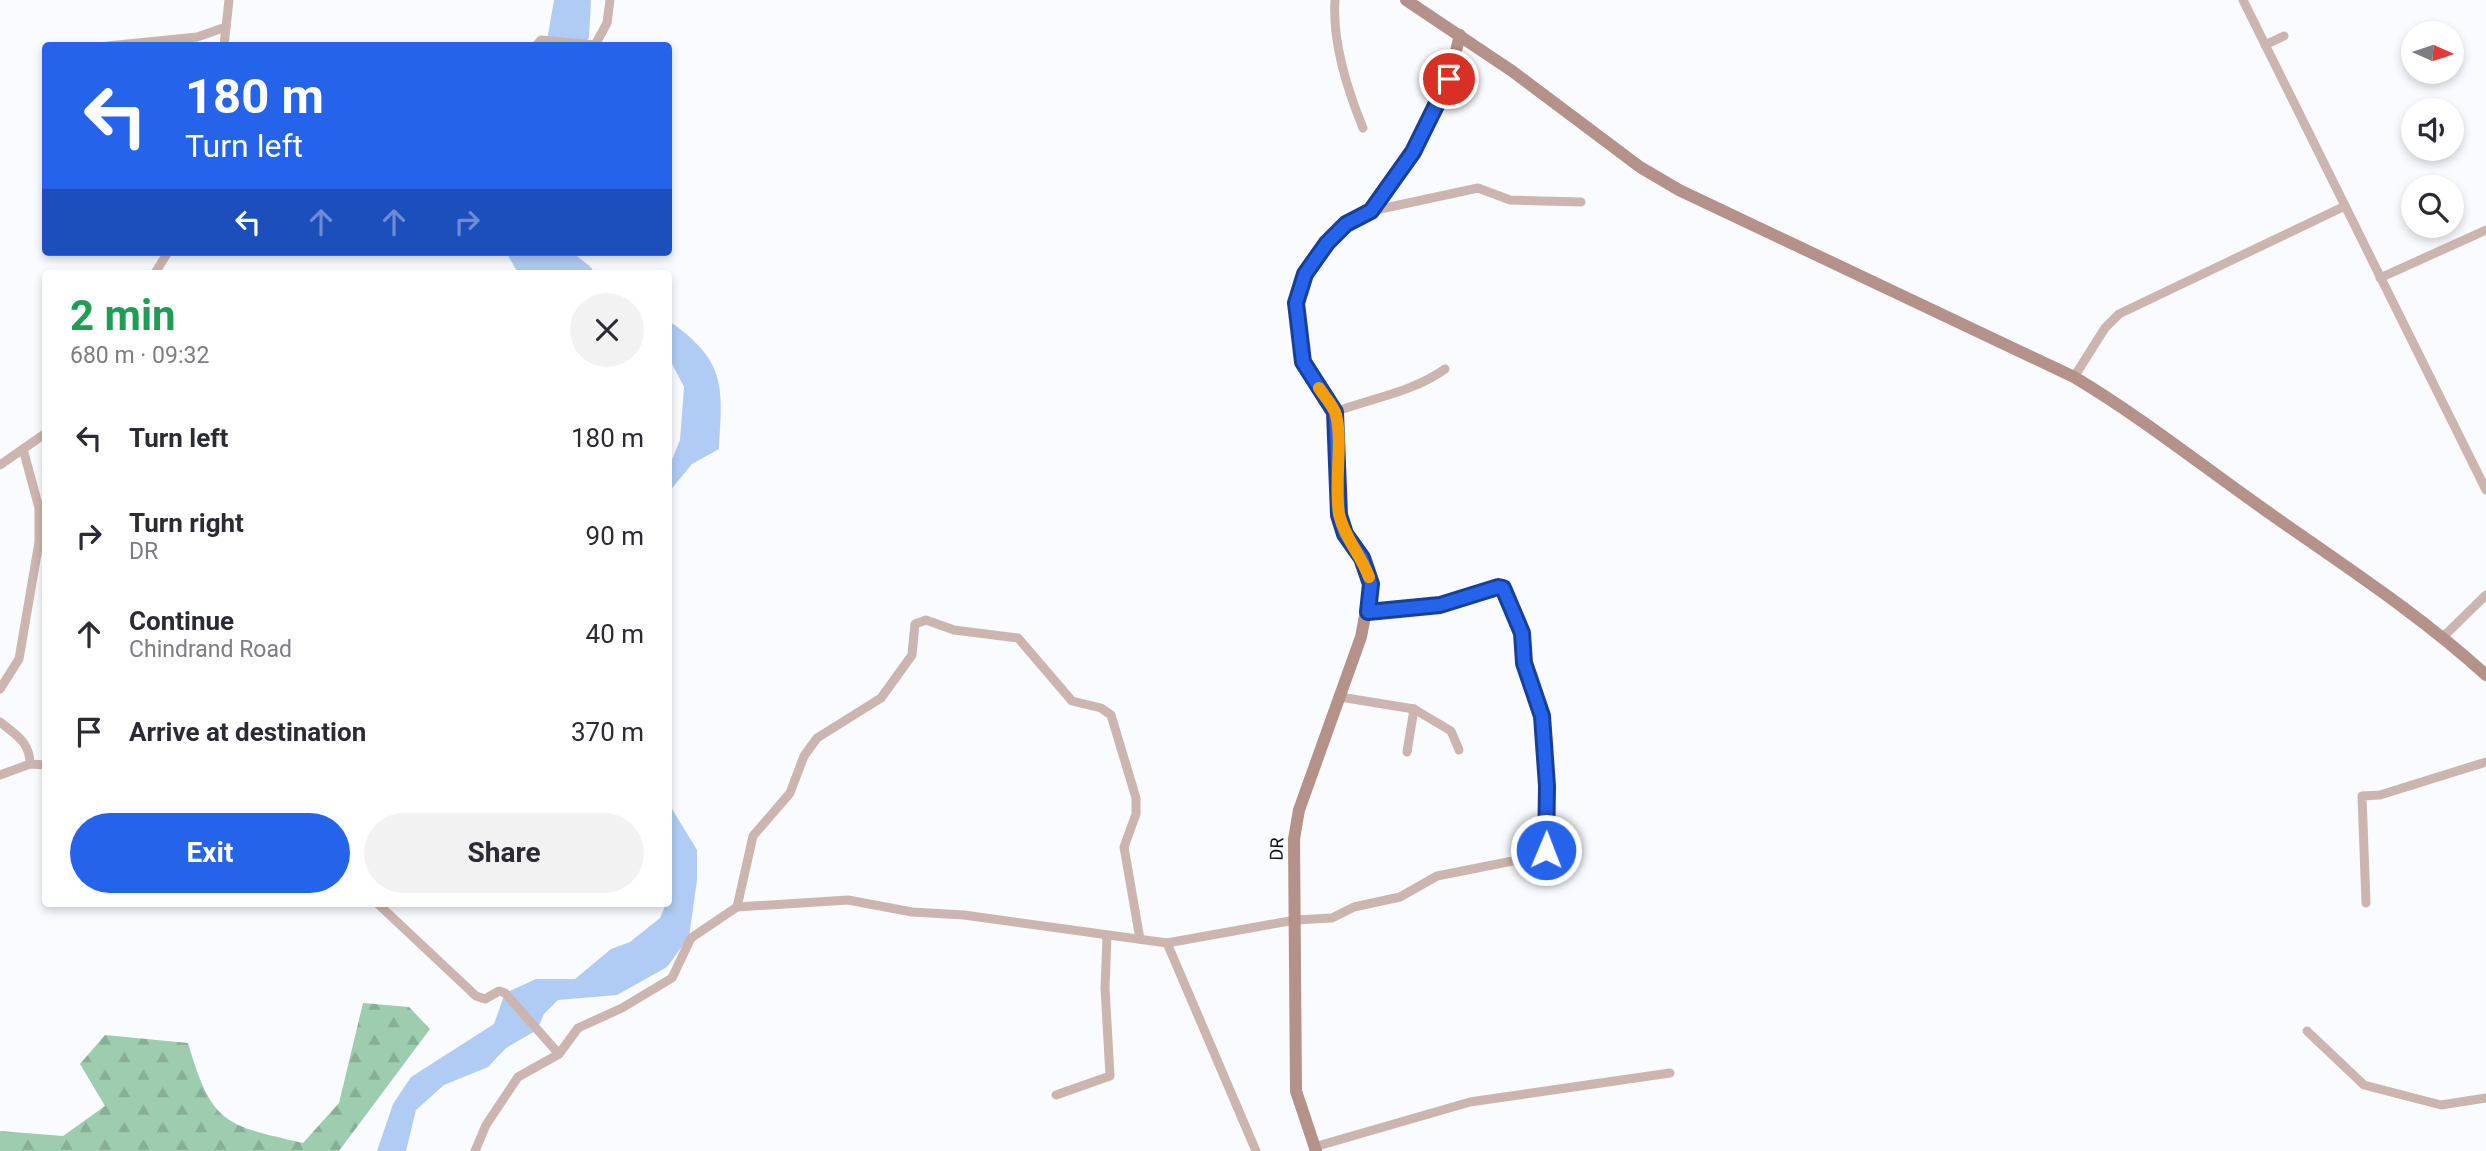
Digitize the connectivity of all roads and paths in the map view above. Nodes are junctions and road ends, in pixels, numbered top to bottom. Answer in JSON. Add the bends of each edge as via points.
{"nodes":[{"id":1,"x":229,"y":0,"type":"edge"},
{"id":2,"x":610,"y":0,"type":"edge"},
{"id":3,"x":1335,"y":0,"type":"edge"},
{"id":4,"x":1406,"y":0,"type":"edge"},
{"id":5,"x":2243,"y":0,"type":"edge"},
{"id":6,"x":226,"y":27,"type":"junction"},
{"id":7,"x":1460,"y":35,"type":"junction"},
{"id":8,"x":2284,"y":36,"type":"dead end"},
{"id":9,"x":148,"y":42,"type":"edge"},
{"id":10,"x":224,"y":42,"type":"edge"},
{"id":11,"x":598,"y":42,"type":"edge"},
{"id":12,"x":2265,"y":46,"type":"junction"},
{"id":13,"x":1363,"y":128,"type":"dead end"},
{"id":14,"x":1581,"y":202,"type":"dead end"},
{"id":15,"x":2345,"y":206,"type":"junction"},
{"id":16,"x":1371,"y":211,"type":"junction"},
{"id":17,"x":2486,"y":230,"type":"edge"},
{"id":18,"x":2380,"y":278,"type":"junction"},
{"id":19,"x":1445,"y":369,"type":"dead end"},
{"id":20,"x":2074,"y":377,"type":"junction"},
{"id":21,"x":1335,"y":412,"type":"junction"},
{"id":22,"x":42,"y":436,"type":"edge"},
{"id":23,"x":23,"y":449,"type":"junction"},
{"id":24,"x":0,"y":465,"type":"edge"},
{"id":25,"x":2486,"y":490,"type":"edge"},
{"id":26,"x":2486,"y":595,"type":"edge"},
{"id":27,"x":1368,"y":612,"type":"junction"},
{"id":28,"x":2444,"y":636,"type":"junction"},
{"id":29,"x":2486,"y":675,"type":"edge"},
{"id":30,"x":0,"y":689,"type":"edge"},
{"id":31,"x":1340,"y":697,"type":"junction"},
{"id":32,"x":1414,"y":709,"type":"junction"},
{"id":33,"x":0,"y":722,"type":"edge"},
{"id":34,"x":1459,"y":750,"type":"dead end"},
{"id":35,"x":1407,"y":752,"type":"dead end"},
{"id":36,"x":2486,"y":762,"type":"edge"},
{"id":37,"x":30,"y":764,"type":"junction"},
{"id":38,"x":42,"y":765,"type":"edge"},
{"id":39,"x":0,"y":775,"type":"edge"},
{"id":40,"x":2365,"y":903,"type":"dead end"},
{"id":41,"x":381,"y":907,"type":"edge"},
{"id":42,"x":737,"y":907,"type":"junction"},
{"id":43,"x":1295,"y":920,"type":"junction"},
{"id":44,"x":1107,"y":936,"type":"junction"},
{"id":45,"x":1140,"y":939,"type":"junction"},
{"id":46,"x":1167,"y":943,"type":"junction"},
{"id":47,"x":2306,"y":1031,"type":"dead end"},
{"id":48,"x":559,"y":1054,"type":"junction"},
{"id":49,"x":1670,"y":1073,"type":"dead end"},
{"id":50,"x":1056,"y":1095,"type":"dead end"},
{"id":51,"x":2486,"y":1098,"type":"edge"},
{"id":52,"x":1315,"y":1149,"type":"edge"},
{"id":53,"x":475,"y":1151,"type":"edge"},
{"id":54,"x":1256,"y":1151,"type":"edge"}],
"edges":[{"from":1,"to":6,"type":"street"},
{"from":2,"to":11,"type":"street","via":[[607,23]]},
{"from":3,"to":13,"type":"street","via":[[1336,34]]},
{"from":4,"to":7,"type":"main road"},
{"from":5,"to":12,"type":"street"},
{"from":6,"to":9,"type":"street","via":[[197,37]]},
{"from":6,"to":10,"type":"street"},
{"from":7,"to":16,"type":"main road","via":[[1449,79],[1431,117],[1413,152]]},
{"from":7,"to":20,"type":"main road","via":[[1669,184]]},
{"from":8,"to":12,"type":"street"},
{"from":12,"to":15,"type":"street"},
{"from":14,"to":16,"type":"street","via":[[1510,200],[1472,188]]},
{"from":15,"to":18,"type":"street"},
{"from":15,"to":20,"type":"street","via":[[2119,314]]},
{"from":16,"to":21,"type":"main road","via":[[1346,224],[1327,243],[1305,274],[1296,303],[1303,362]]},
{"from":17,"to":18,"type":"street"},
{"from":18,"to":25,"type":"street"},
{"from":19,"to":21,"type":"street","via":[[1421,383]]},
{"from":20,"to":28,"type":"main road","via":[[2132,412]]},
{"from":21,"to":27,"type":"main road","name":"DR","via":[[1339,515],[1371,584]]},
{"from":22,"to":23,"type":"street"},
{"from":23,"to":24,"type":"street"},
{"from":23,"to":30,"type":"street","via":[[39,508],[40,542],[19,659]]},
{"from":26,"to":28,"type":"street"},
{"from":27,"to":31,"type":"main road","name":"DR"},
{"from":27,"to":43,"type":"street","via":[[1428,608],[1503,588],[1522,633],[1524,663],[1542,716],[1546,850],[1537,858],[1437,876],[1400,897],[1358,906],[1332,918]]},
{"from":28,"to":29,"type":"main road"},
{"from":31,"to":32,"type":"street"},
{"from":31,"to":43,"type":"main road","name":"DR","via":[[1299,810],[1294,838]]},
{"from":32,"to":34,"type":"street","via":[[1451,731]]},
{"from":32,"to":35,"type":"street"},
{"from":33,"to":37,"type":"street","via":[[24,741]]},
{"from":36,"to":40,"type":"street","via":[[2380,795],[2362,796]]},
{"from":37,"to":38,"type":"street"},
{"from":37,"to":39,"type":"street"},
{"from":41,"to":48,"type":"street","via":[[476,996],[485,999],[499,991],[505,993]]},
{"from":42,"to":44,"type":"street","via":[[848,900]]},
{"from":42,"to":45,"type":"street","via":[[753,835],[790,793],[809,746],[881,698],[912,655],[915,624],[926,620],[954,630],[1018,638],[1072,701],[1111,715],[1136,798],[1136,814],[1124,847]]},
{"from":42,"to":48,"type":"street","via":[[691,938],[672,978],[578,1028]]},
{"from":43,"to":46,"type":"street"},
{"from":43,"to":52,"type":"main road","name":"DR","via":[[1296,1091]]},
{"from":44,"to":45,"type":"street"},
{"from":44,"to":50,"type":"street","via":[[1110,1076]]},
{"from":45,"to":46,"type":"street"},
{"from":46,"to":54,"type":"street"},
{"from":47,"to":51,"type":"street","via":[[2364,1085],[2441,1105]]},
{"from":48,"to":53,"type":"street","via":[[518,1077],[486,1125]]},
{"from":49,"to":52,"type":"street","via":[[1470,1102]]}]}
